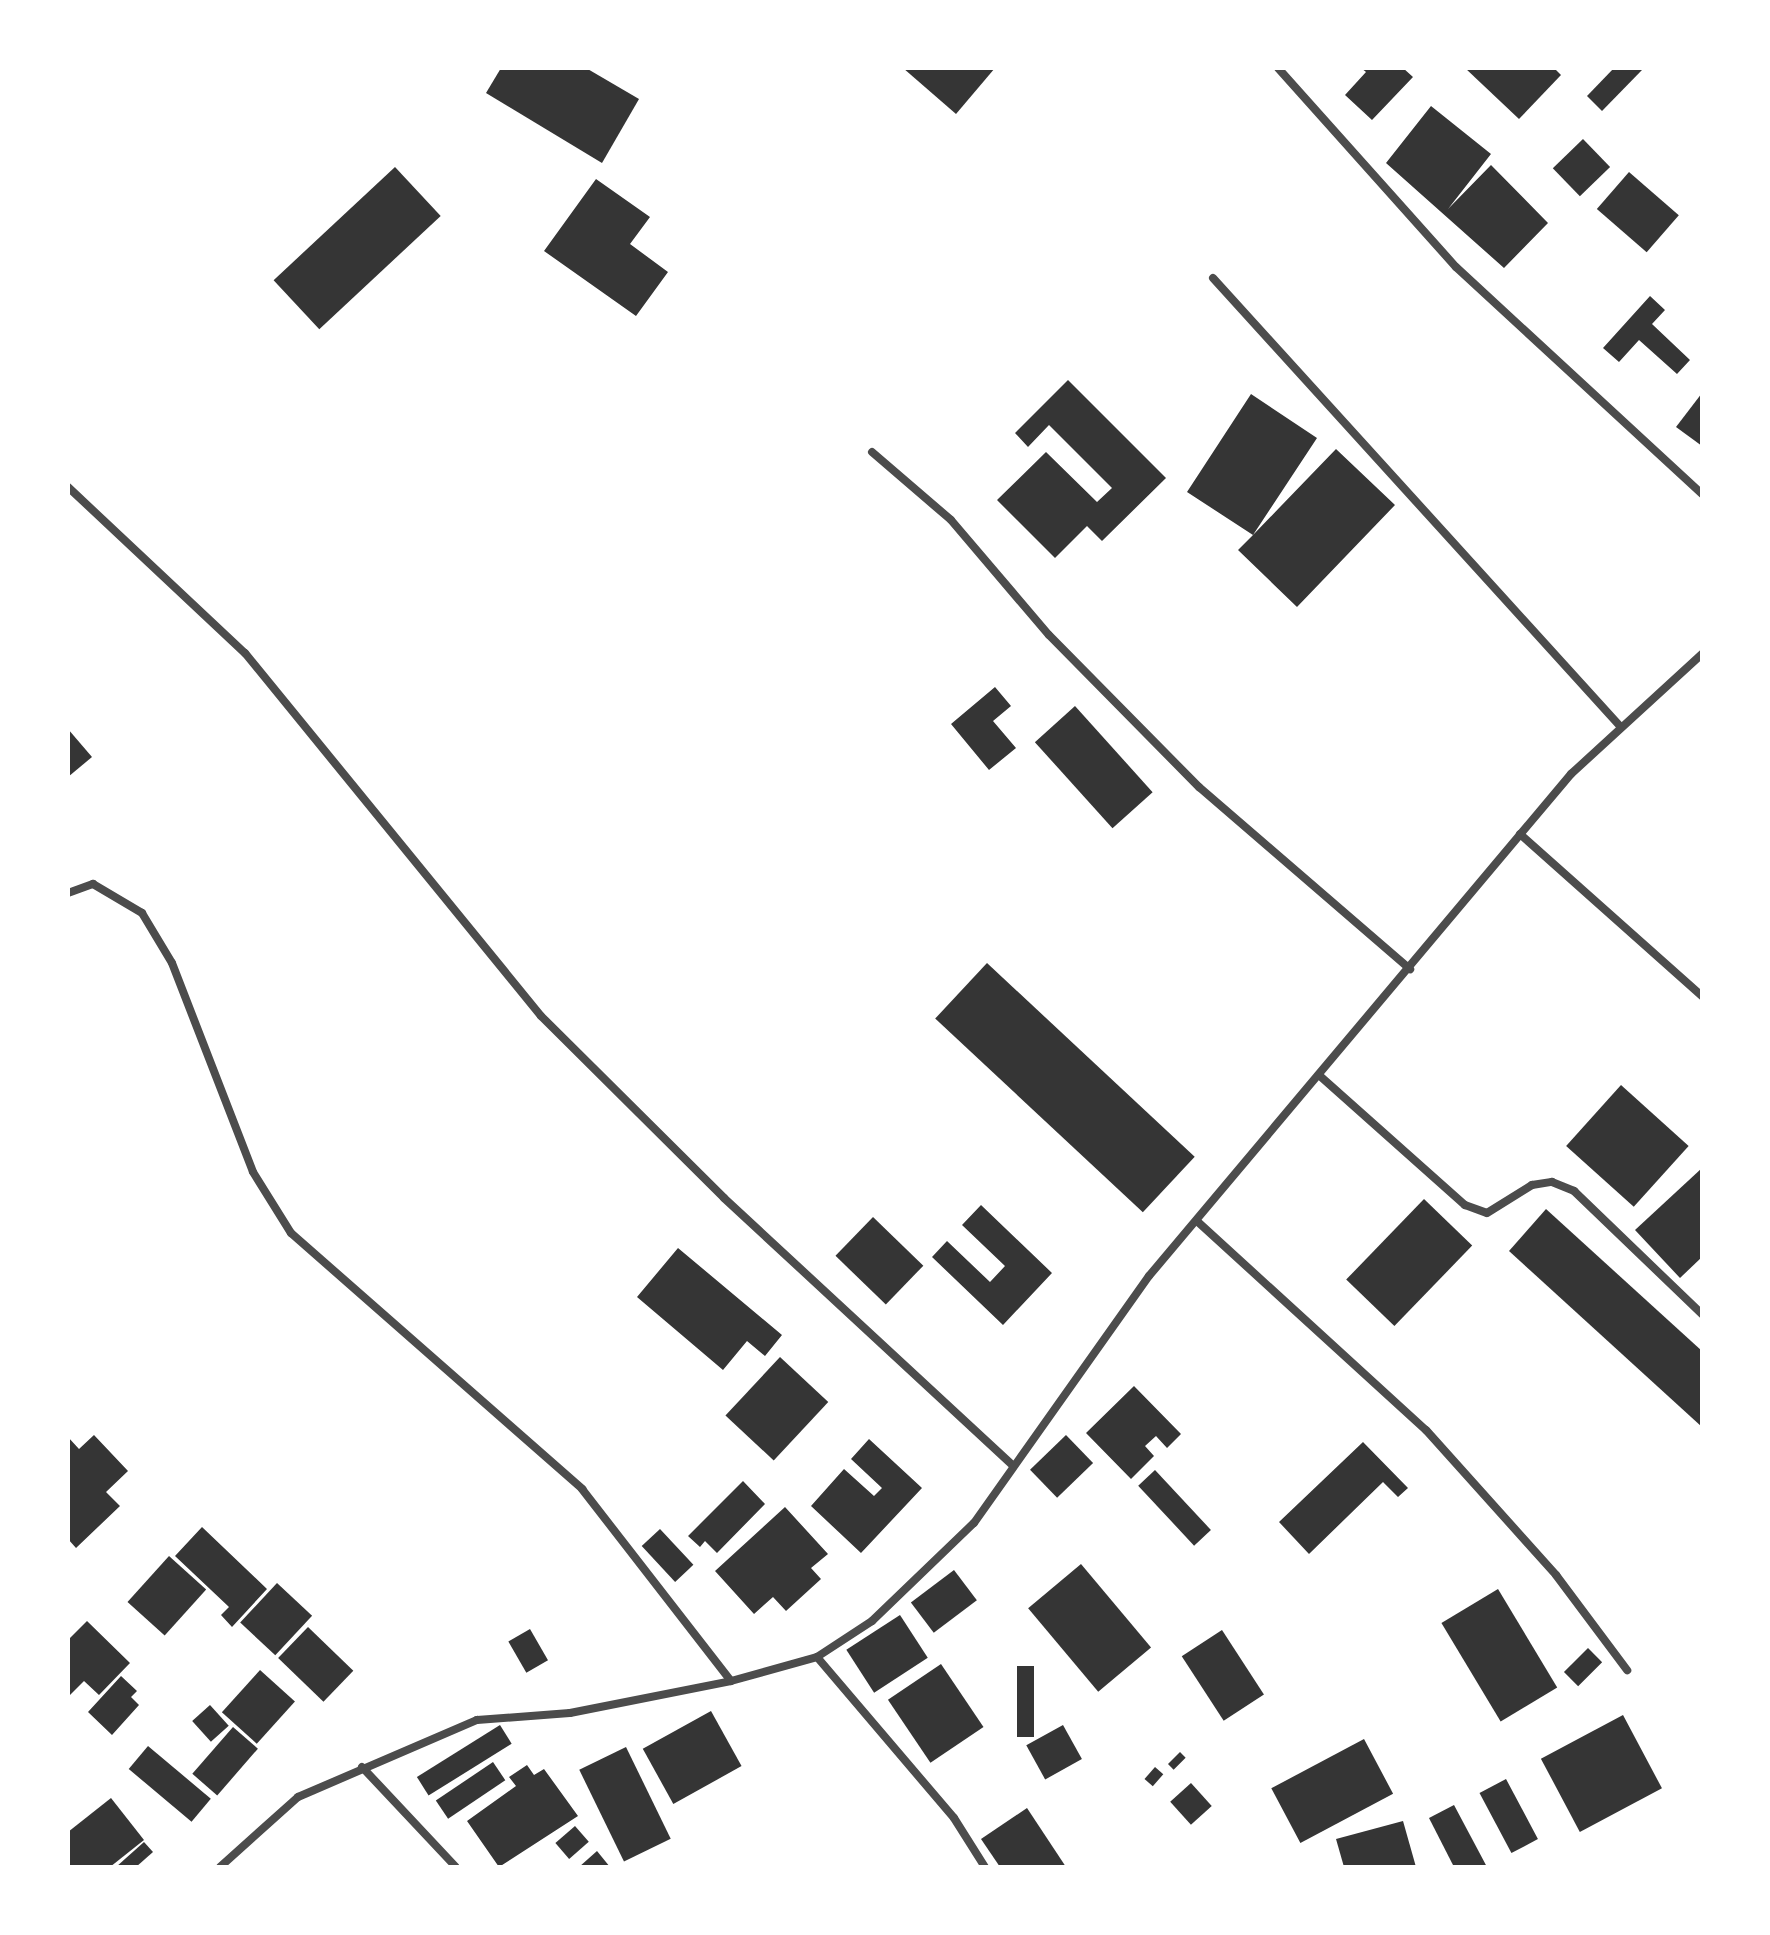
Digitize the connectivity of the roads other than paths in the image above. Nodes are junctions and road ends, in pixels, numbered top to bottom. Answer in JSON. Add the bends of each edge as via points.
{"nodes":[{"id":1,"x":1278,"y":68,"type":"edge"},
{"id":2,"x":1213,"y":278,"type":"dead end"},
{"id":3,"x":872,"y":452,"type":"dead end"},
{"id":4,"x":68,"y":487,"type":"edge"},
{"id":5,"x":1702,"y":494,"type":"edge"},
{"id":6,"x":1702,"y":654,"type":"edge"},
{"id":7,"x":1620,"y":726,"type":"junction"},
{"id":8,"x":1520,"y":834,"type":"junction"},
{"id":9,"x":68,"y":893,"type":"edge"},
{"id":10,"x":1410,"y":969,"type":"junction"},
{"id":11,"x":1702,"y":996,"type":"edge"},
{"id":12,"x":1320,"y":1076,"type":"junction"},
{"id":13,"x":1198,"y":1222,"type":"junction"},
{"id":14,"x":1702,"y":1314,"type":"edge"},
{"id":15,"x":1012,"y":1465,"type":"junction"},
{"id":16,"x":817,"y":1657,"type":"junction"},
{"id":17,"x":1627,"y":1670,"type":"dead end"},
{"id":18,"x":731,"y":1681,"type":"junction"},
{"id":19,"x":362,"y":1767,"type":"junction"},
{"id":20,"x":220,"y":1867,"type":"edge"},
{"id":21,"x":456,"y":1867,"type":"edge"},
{"id":22,"x":985,"y":1867,"type":"edge"}],
"edges":[{"from":1,"to":5,"type":"street","via":[[1456,267]]},
{"from":2,"to":7,"type":"street"},
{"from":3,"to":10,"type":"street","via":[[951,520],[1049,635],[1199,787]]},
{"from":4,"to":15,"type":"street","via":[[245,653],[541,1016],[724,1198]]},
{"from":6,"to":7,"type":"street"},
{"from":7,"to":8,"type":"street"},
{"from":8,"to":10,"type":"street"},
{"from":8,"to":11,"type":"street"},
{"from":9,"to":18,"type":"street","via":[[93,884],[142,913],[172,963],[253,1172],[291,1233],[582,1489]]},
{"from":10,"to":12,"type":"street"},
{"from":12,"to":13,"type":"street"},
{"from":12,"to":14,"type":"street","via":[[1465,1205],[1487,1213],[1532,1185],[1552,1182],[1574,1191]]},
{"from":13,"to":15,"type":"street","via":[[1080,1364]]},
{"from":13,"to":17,"type":"street","via":[[1426,1430],[1556,1575]]},
{"from":15,"to":16,"type":"street","via":[[932,1570]]},
{"from":16,"to":18,"type":"street"},
{"from":16,"to":22,"type":"street","via":[[954,1818]]},
{"from":18,"to":19,"type":"street","via":[[570,1713],[477,1720]]},
{"from":19,"to":20,"type":"street","via":[[279,1810]]},
{"from":19,"to":21,"type":"street"}]}
